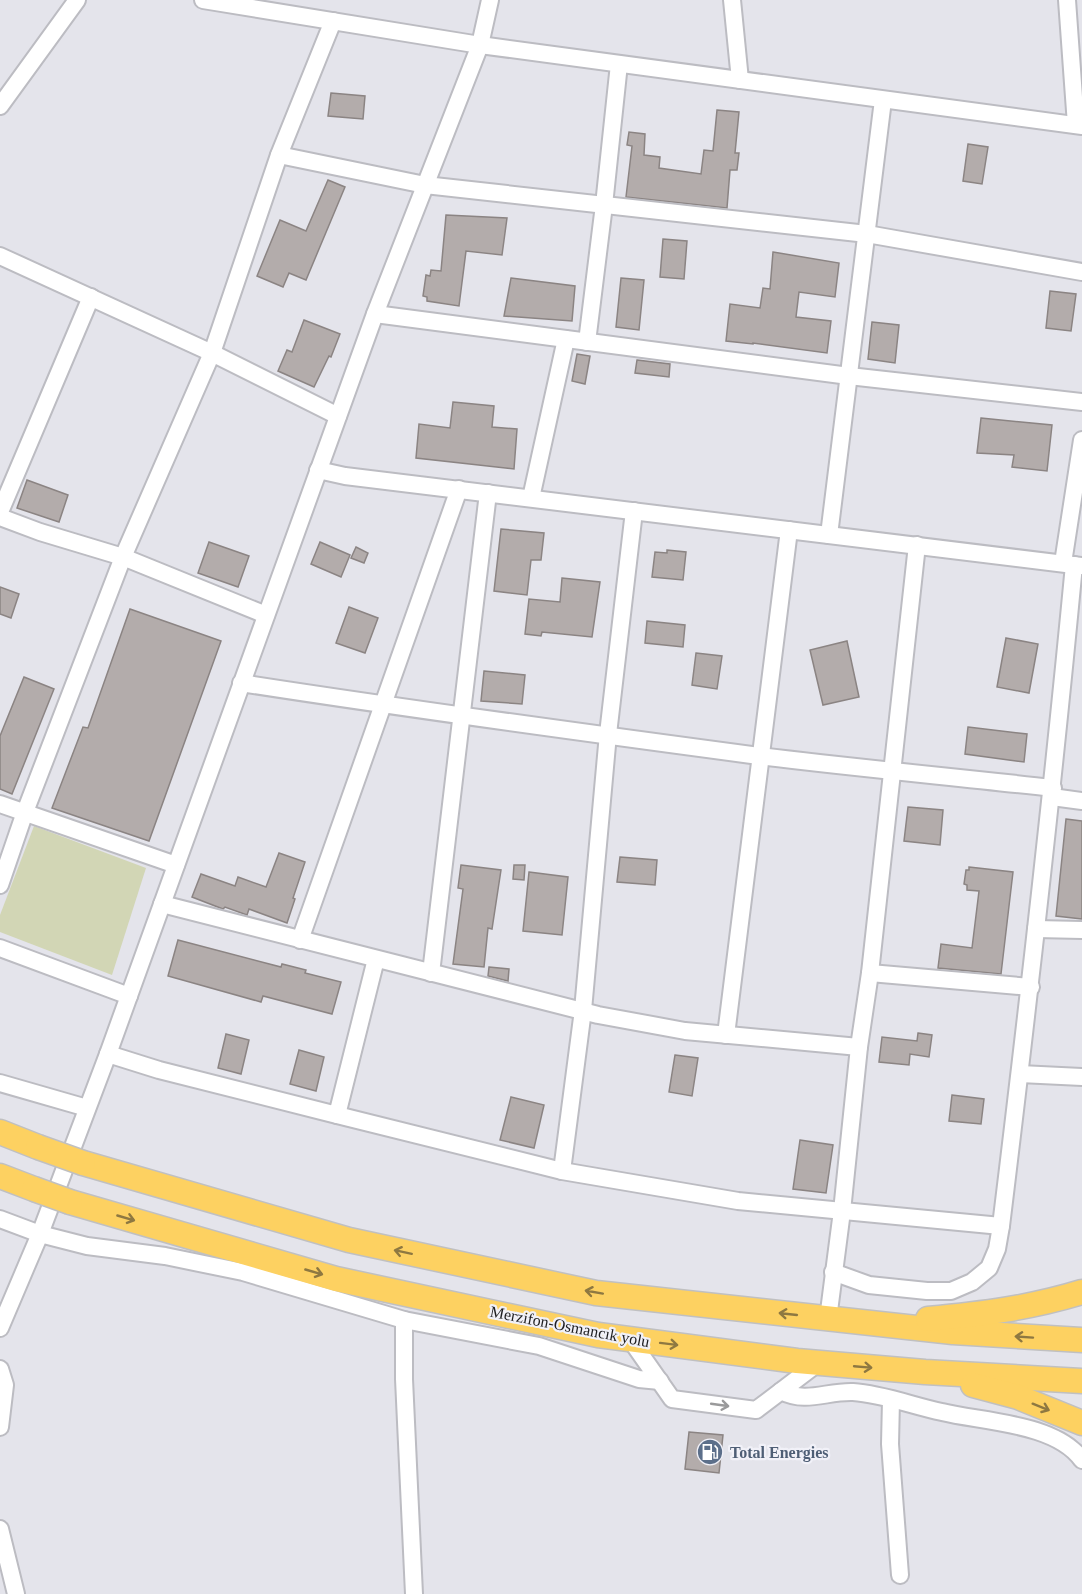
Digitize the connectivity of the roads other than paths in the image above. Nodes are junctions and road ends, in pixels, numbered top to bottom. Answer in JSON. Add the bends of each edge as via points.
{"nodes":[{"id":1,"x":77,"y":0,"type":"edge"},
{"id":2,"x":203,"y":0,"type":"edge"},
{"id":3,"x":490,"y":0,"type":"edge"},
{"id":4,"x":732,"y":0,"type":"edge"},
{"id":5,"x":1067,"y":0,"type":"edge"},
{"id":6,"x":333,"y":21,"type":"junction"},
{"id":7,"x":480,"y":45,"type":"junction"},
{"id":8,"x":619,"y":64,"type":"junction"},
{"id":9,"x":740,"y":80,"type":"junction"},
{"id":10,"x":883,"y":100,"type":"junction"},
{"id":11,"x":0,"y":106,"type":"edge"},
{"id":12,"x":1079,"y":126,"type":"edge"},
{"id":13,"x":279,"y":155,"type":"junction"},
{"id":14,"x":425,"y":185,"type":"junction"},
{"id":15,"x":604,"y":205,"type":"junction"},
{"id":16,"x":867,"y":234,"type":"junction"},
{"id":17,"x":0,"y":256,"type":"edge"},
{"id":18,"x":1082,"y":272,"type":"edge"},
{"id":19,"x":91,"y":297,"type":"junction"},
{"id":20,"x":375,"y":314,"type":"junction"},
{"id":21,"x":566,"y":339,"type":"junction"},
{"id":22,"x":587,"y":342,"type":"junction"},
{"id":23,"x":212,"y":353,"type":"junction"},
{"id":24,"x":849,"y":376,"type":"junction"},
{"id":25,"x":1082,"y":402,"type":"edge"},
{"id":26,"x":338,"y":416,"type":"junction"},
{"id":27,"x":1082,"y":440,"type":"edge"},
{"id":28,"x":318,"y":470,"type":"junction"},
{"id":29,"x":459,"y":489,"type":"junction"},
{"id":30,"x":488,"y":493,"type":"junction"},
{"id":31,"x":531,"y":498,"type":"junction"},
{"id":32,"x":634,"y":511,"type":"junction"},
{"id":33,"x":0,"y":515,"type":"edge"},
{"id":34,"x":789,"y":530,"type":"junction"},
{"id":35,"x":829,"y":535,"type":"junction"},
{"id":36,"x":917,"y":545,"type":"junction"},
{"id":37,"x":123,"y":557,"type":"junction"},
{"id":38,"x":1073,"y":565,"type":"edge"},
{"id":39,"x":266,"y":615,"type":"junction"},
{"id":40,"x":241,"y":683,"type":"junction"},
{"id":41,"x":383,"y":705,"type":"junction"},
{"id":42,"x":461,"y":717,"type":"junction"},
{"id":43,"x":608,"y":734,"type":"junction"},
{"id":44,"x":761,"y":756,"type":"junction"},
{"id":45,"x":891,"y":770,"type":"junction"},
{"id":46,"x":1052,"y":792,"type":"junction"},
{"id":47,"x":1082,"y":801,"type":"edge"},
{"id":48,"x":0,"y":804,"type":"edge"},
{"id":49,"x":26,"y":812,"type":"junction"},
{"id":50,"x":176,"y":865,"type":"junction"},
{"id":51,"x":0,"y":885,"type":"edge"},
{"id":52,"x":162,"y":904,"type":"junction"},
{"id":53,"x":1036,"y":929,"type":"junction"},
{"id":54,"x":1082,"y":930,"type":"edge"},
{"id":55,"x":300,"y":940,"type":"junction"},
{"id":56,"x":0,"y":948,"type":"edge"},
{"id":57,"x":376,"y":959,"type":"junction"},
{"id":58,"x":431,"y":973,"type":"junction"},
{"id":59,"x":870,"y":973,"type":"junction"},
{"id":60,"x":1031,"y":987,"type":"junction"},
{"id":61,"x":129,"y":996,"type":"junction"},
{"id":62,"x":584,"y":1011,"type":"junction"},
{"id":63,"x":726,"y":1035,"type":"junction"},
{"id":64,"x":859,"y":1047,"type":"junction"},
{"id":65,"x":108,"y":1054,"type":"junction"},
{"id":66,"x":1020,"y":1074,"type":"junction"},
{"id":67,"x":1082,"y":1077,"type":"edge"},
{"id":68,"x":0,"y":1083,"type":"edge"},
{"id":69,"x":87,"y":1108,"type":"junction"},
{"id":70,"x":337,"y":1114,"type":"junction"},
{"id":71,"x":0,"y":1132,"type":"edge"},
{"id":72,"x":562,"y":1171,"type":"junction"},
{"id":73,"x":0,"y":1176,"type":"edge"},
{"id":74,"x":842,"y":1211,"type":"junction"},
{"id":75,"x":0,"y":1219,"type":"edge"},
{"id":76,"x":1001,"y":1227,"type":"junction"},
{"id":77,"x":40,"y":1234,"type":"junction"},
{"id":78,"x":833,"y":1272,"type":"junction"},
{"id":79,"x":1082,"y":1292,"type":"edge"},
{"id":80,"x":828,"y":1318,"type":"junction"},
{"id":81,"x":404,"y":1320,"type":"junction"},
{"id":82,"x":876,"y":1324,"type":"junction"},
{"id":83,"x":0,"y":1328,"type":"edge"},
{"id":84,"x":630,"y":1339,"type":"junction"},
{"id":85,"x":1082,"y":1340,"type":"edge"},
{"id":86,"x":818,"y":1363,"type":"junction"},
{"id":87,"x":0,"y":1370,"type":"edge"},
{"id":88,"x":925,"y":1372,"type":"junction"},
{"id":89,"x":1082,"y":1381,"type":"edge"},
{"id":90,"x":660,"y":1382,"type":"junction"},
{"id":91,"x":781,"y":1391,"type":"junction"},
{"id":92,"x":891,"y":1400,"type":"junction"},
{"id":93,"x":1082,"y":1423,"type":"edge"},
{"id":94,"x":0,"y":1427,"type":"edge"},
{"id":95,"x":1082,"y":1460,"type":"edge"},
{"id":96,"x":0,"y":1529,"type":"edge"},
{"id":97,"x":900,"y":1575,"type":"dead end"},
{"id":98,"x":16,"y":1594,"type":"edge"},
{"id":99,"x":414,"y":1594,"type":"edge"}],
"edges":[{"from":1,"to":11,"type":"street"},
{"from":2,"to":6,"type":"street"},
{"from":3,"to":7,"type":"street"},
{"from":4,"to":9,"type":"street"},
{"from":5,"to":12,"type":"street"},
{"from":6,"to":7,"type":"street"},
{"from":6,"to":13,"type":"street"},
{"from":7,"to":8,"type":"street"},
{"from":7,"to":14,"type":"street"},
{"from":8,"to":9,"type":"street"},
{"from":8,"to":15,"type":"street"},
{"from":9,"to":10,"type":"street"},
{"from":10,"to":12,"type":"street"},
{"from":10,"to":16,"type":"street"},
{"from":13,"to":14,"type":"street"},
{"from":13,"to":23,"type":"street"},
{"from":14,"to":15,"type":"street"},
{"from":14,"to":20,"type":"street"},
{"from":15,"to":16,"type":"street"},
{"from":15,"to":22,"type":"street"},
{"from":16,"to":18,"type":"street"},
{"from":16,"to":24,"type":"street"},
{"from":17,"to":19,"type":"street"},
{"from":19,"to":23,"type":"street"},
{"from":19,"to":33,"type":"street"},
{"from":20,"to":21,"type":"street"},
{"from":20,"to":26,"type":"street"},
{"from":21,"to":22,"type":"street"},
{"from":21,"to":31,"type":"street"},
{"from":22,"to":24,"type":"street"},
{"from":23,"to":26,"type":"street"},
{"from":23,"to":37,"type":"street"},
{"from":24,"to":25,"type":"street"},
{"from":24,"to":35,"type":"street"},
{"from":26,"to":28,"type":"street"},
{"from":27,"to":38,"type":"street"},
{"from":28,"to":29,"type":"street"},
{"from":28,"to":39,"type":"street"},
{"from":29,"to":30,"type":"street"},
{"from":29,"to":41,"type":"street"},
{"from":30,"to":31,"type":"street"},
{"from":30,"to":42,"type":"street"},
{"from":31,"to":32,"type":"street"},
{"from":32,"to":34,"type":"street"},
{"from":32,"to":43,"type":"street"},
{"from":33,"to":37,"type":"street","via":[[40,532]]},
{"from":34,"to":35,"type":"street"},
{"from":34,"to":44,"type":"street"},
{"from":35,"to":36,"type":"street"},
{"from":36,"to":38,"type":"street"},
{"from":36,"to":45,"type":"street"},
{"from":37,"to":39,"type":"street"},
{"from":37,"to":49,"type":"street"},
{"from":38,"to":46,"type":"street"},
{"from":39,"to":40,"type":"street"},
{"from":40,"to":41,"type":"street"},
{"from":40,"to":50,"type":"street"},
{"from":41,"to":42,"type":"street"},
{"from":41,"to":55,"type":"street"},
{"from":42,"to":43,"type":"street"},
{"from":42,"to":58,"type":"street"},
{"from":43,"to":44,"type":"street"},
{"from":43,"to":62,"type":"street"},
{"from":44,"to":45,"type":"street"},
{"from":44,"to":63,"type":"street"},
{"from":45,"to":46,"type":"street"},
{"from":45,"to":59,"type":"street"},
{"from":46,"to":47,"type":"street"},
{"from":46,"to":53,"type":"street"},
{"from":48,"to":49,"type":"street"},
{"from":49,"to":50,"type":"street"},
{"from":49,"to":51,"type":"street"},
{"from":50,"to":52,"type":"street"},
{"from":52,"to":55,"type":"street"},
{"from":52,"to":61,"type":"street"},
{"from":53,"to":54,"type":"street"},
{"from":53,"to":60,"type":"street"},
{"from":55,"to":57,"type":"street"},
{"from":56,"to":61,"type":"street"},
{"from":57,"to":58,"type":"street"},
{"from":57,"to":70,"type":"street"},
{"from":58,"to":62,"type":"street"},
{"from":59,"to":60,"type":"street"},
{"from":59,"to":64,"type":"street"},
{"from":60,"to":66,"type":"street"},
{"from":61,"to":65,"type":"street"},
{"from":62,"to":63,"type":"street"},
{"from":62,"to":72,"type":"street"},
{"from":63,"to":64,"type":"street"},
{"from":64,"to":74,"type":"street"},
{"from":65,"to":69,"type":"street"},
{"from":65,"to":70,"type":"street"},
{"from":66,"to":67,"type":"street"},
{"from":66,"to":76,"type":"street"},
{"from":68,"to":69,"type":"street"},
{"from":69,"to":77,"type":"street"},
{"from":70,"to":72,"type":"street"},
{"from":80,"to":71,"type":"highway","one_way":true,"bridge":true,"via":[[596,1293],[349,1240],[83,1163]]},
{"from":72,"to":74,"type":"street","via":[[738,1201]]},
{"from":73,"to":84,"type":"highway","name":"Merzifon-Osmancık yolu","one_way":true,"bridge":true,"via":[[70,1202],[336,1279]]},
{"from":74,"to":76,"type":"street"},
{"from":74,"to":78,"type":"street"},
{"from":75,"to":77,"type":"street"},
{"from":76,"to":78,"type":"street","via":[[989,1268],[972,1282],[951,1291],[869,1285]]},
{"from":77,"to":81,"type":"street","via":[[87,1246],[243,1272]]},
{"from":77,"to":83,"type":"street"},
{"from":78,"to":80,"type":"street"},
{"from":79,"to":82,"type":"highway","via":[[998,1313]]},
{"from":80,"to":82,"type":"highway"},
{"from":81,"to":90,"type":"street","via":[[539,1346],[639,1379]]},
{"from":81,"to":99,"type":"street"},
{"from":85,"to":82,"type":"highway","one_way":true},
{"from":84,"to":86,"type":"highway","name":"Merzifon-Osmancık yolu","one_way":true},
{"from":84,"to":90,"type":"street"},
{"from":86,"to":88,"type":"highway","name":"Merzifon-Osmancık yolu","one_way":true},
{"from":86,"to":91,"type":"street"},
{"from":87,"to":94,"type":"street","via":[[5,1385]]},
{"from":88,"to":89,"type":"highway","name":"Merzifon-Osmancık yolu"},
{"from":88,"to":93,"type":"highway","one_way":true,"via":[[1018,1397]]},
{"from":90,"to":91,"type":"street","one_way":true,"via":[[672,1399],[756,1410]]},
{"from":91,"to":92,"type":"street","via":[[806,1398],[850,1392]]},
{"from":92,"to":95,"type":"street","via":[[1034,1431],[1068,1444]]},
{"from":92,"to":97,"type":"street","via":[[890,1444]]},
{"from":96,"to":98,"type":"street"}]}
